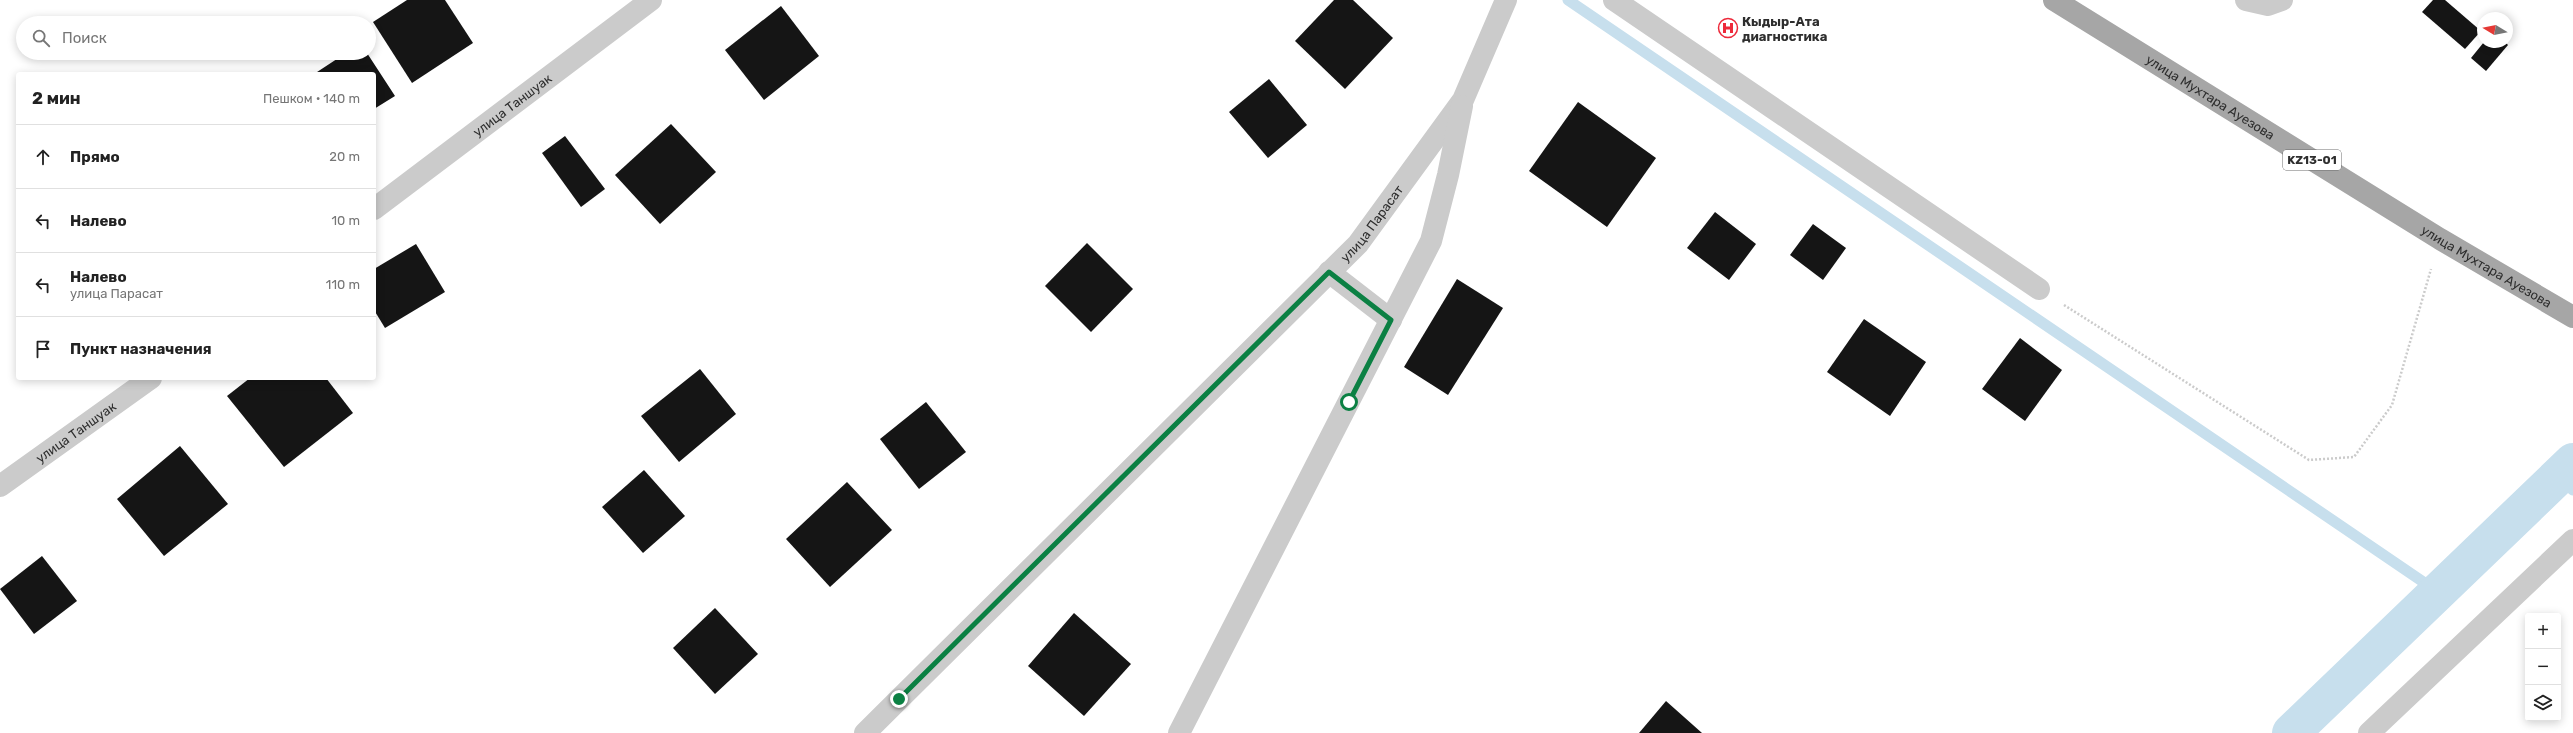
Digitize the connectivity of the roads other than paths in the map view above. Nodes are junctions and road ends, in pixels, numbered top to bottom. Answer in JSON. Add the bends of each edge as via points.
{"nodes":[{"id":1,"x":651,"y":0,"type":"edge"},
{"id":2,"x":1506,"y":0,"type":"edge"},
{"id":3,"x":1614,"y":0,"type":"edge"},
{"id":4,"x":2054,"y":0,"type":"edge"},
{"id":5,"x":2246,"y":0,"type":"edge"},
{"id":6,"x":2282,"y":0,"type":"edge"},
{"id":7,"x":1463,"y":100,"type":"junction"},
{"id":8,"x":376,"y":207,"type":"edge"},
{"id":9,"x":1329,"y":272,"type":"junction"},
{"id":10,"x":2039,"y":289,"type":"road end"},
{"id":11,"x":2573,"y":317,"type":"edge"},
{"id":12,"x":1391,"y":320,"type":"junction"},
{"id":13,"x":148,"y":380,"type":"edge"},
{"id":14,"x":0,"y":486,"type":"edge"},
{"id":15,"x":2573,"y":540,"type":"edge"},
{"id":16,"x":865,"y":733,"type":"edge"},
{"id":17,"x":1180,"y":733,"type":"edge"},
{"id":18,"x":2369,"y":733,"type":"edge"}],
"edges":[{"from":1,"to":8,"type":"street","name":"улица Таншуак"},
{"from":2,"to":7,"type":"street","name":"улица Парасат"},
{"from":3,"to":10,"type":"street"},
{"from":4,"to":11,"type":"main road","name":"улица Мухтара Ауезова","number":"KZ13-01","via":[[2440,239]]},
{"from":5,"to":6,"type":"street","via":[[2268,5]]},
{"from":7,"to":9,"type":"street","name":"улица Парасат","via":[[1358,244]]},
{"from":7,"to":12,"type":"street","via":[[1431,242]]},
{"from":9,"to":12,"type":"street"},
{"from":9,"to":16,"type":"street","name":"улица Парасат"},
{"from":12,"to":17,"type":"street"},
{"from":13,"to":14,"type":"street","name":"улица Таншуак"},
{"from":15,"to":18,"type":"street"}]}
